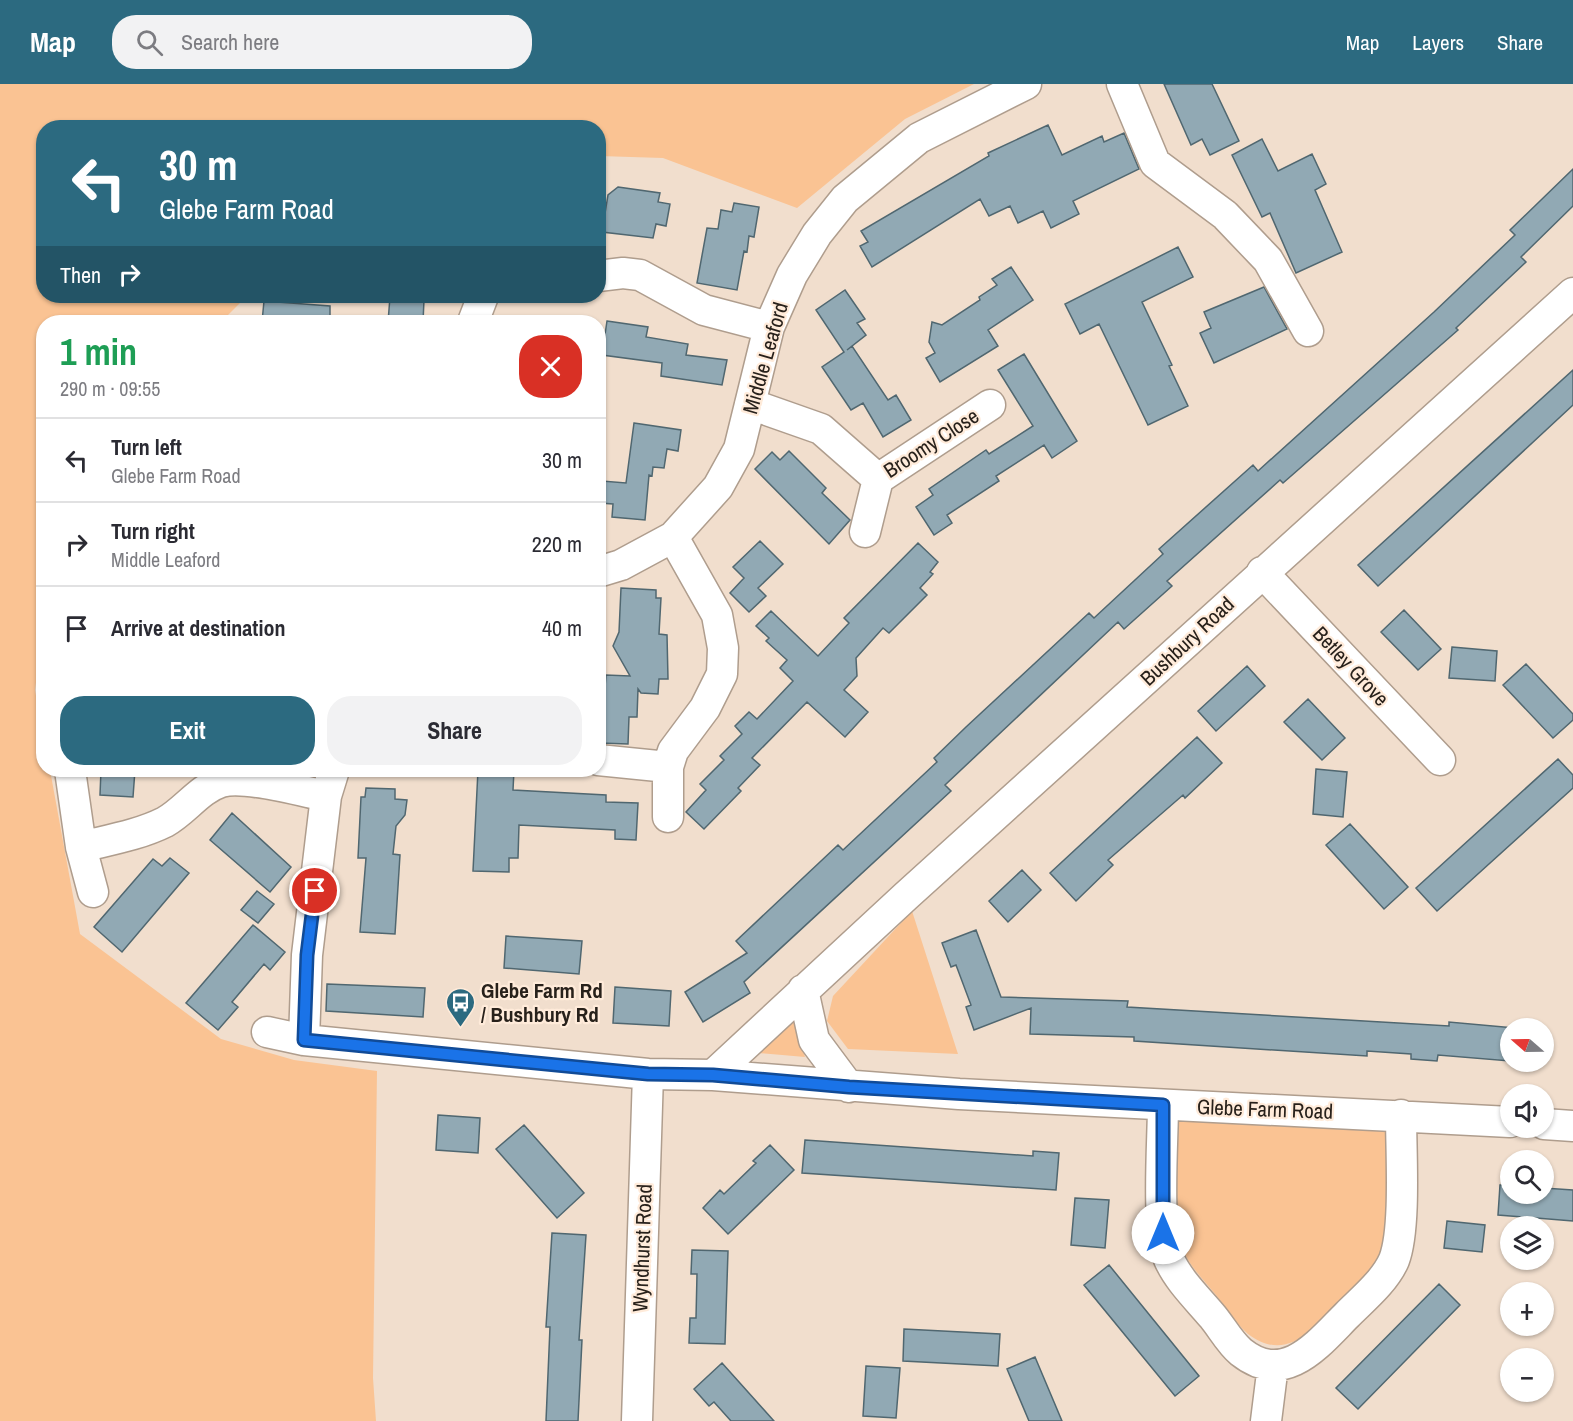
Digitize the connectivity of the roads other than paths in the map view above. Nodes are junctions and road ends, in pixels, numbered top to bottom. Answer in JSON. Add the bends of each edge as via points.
{"nodes":[{"id":1,"x":1026,"y":84,"type":"edge"},
{"id":2,"x":1122,"y":84,"type":"edge"},
{"id":3,"x":606,"y":275,"type":"edge"},
{"id":4,"x":1573,"y":293,"type":"edge"},
{"id":5,"x":770,"y":327,"type":"junction"},
{"id":6,"x":1308,"y":331,"type":"dead end"},
{"id":7,"x":750,"y":404,"type":"junction"},
{"id":8,"x":990,"y":405,"type":"dead end"},
{"id":9,"x":878,"y":479,"type":"junction"},
{"id":10,"x":865,"y":532,"type":"dead end"},
{"id":11,"x":673,"y":537,"type":"junction"},
{"id":12,"x":606,"y":570,"type":"edge"},
{"id":13,"x":1262,"y":572,"type":"junction"},
{"id":14,"x":1440,"y":760,"type":"dead end"},
{"id":15,"x":606,"y":761,"type":"edge"},
{"id":16,"x":668,"y":767,"type":"junction"},
{"id":17,"x":71,"y":777,"type":"edge"},
{"id":18,"x":330,"y":783,"type":"edge"},
{"id":19,"x":668,"y":817,"type":"dead end"},
{"id":20,"x":81,"y":847,"type":"junction"},
{"id":21,"x":93,"y":892,"type":"dead end"},
{"id":22,"x":803,"y":990,"type":"junction"},
{"id":23,"x":267,"y":1032,"type":"dead end"},
{"id":24,"x":304,"y":1040,"type":"junction"},
{"id":25,"x":648,"y":1074,"type":"junction"},
{"id":26,"x":713,"y":1075,"type":"junction"},
{"id":27,"x":849,"y":1087,"type":"junction"},
{"id":28,"x":1163,"y":1105,"type":"junction"},
{"id":29,"x":1401,"y":1115,"type":"junction"},
{"id":30,"x":1500,"y":1121,"type":"edge"},
{"id":31,"x":1554,"y":1125,"type":"edge"},
{"id":32,"x":1573,"y":1126,"type":"edge"},
{"id":33,"x":1273,"y":1365,"type":"junction"},
{"id":34,"x":637,"y":1421,"type":"edge"},
{"id":35,"x":1266,"y":1421,"type":"edge"}],
"edges":[{"from":1,"to":5,"type":"street","name":"Middle Leaford","via":[[919,138],[845,199],[792,275]]},
{"from":2,"to":6,"type":"street","via":[[1155,163],[1225,215],[1268,260]]},
{"from":3,"to":5,"type":"street","via":[[640,275],[704,310]]},
{"from":4,"to":13,"type":"street","name":"Bushbury Road"},
{"from":5,"to":7,"type":"street","name":"Middle Leaford"},
{"from":7,"to":9,"type":"street","name":"Broomy Close","via":[[821,429]]},
{"from":7,"to":11,"type":"street","name":"Middle Leaford","via":[[739,449],[718,487]]},
{"from":8,"to":9,"type":"street","name":"Broomy Close"},
{"from":9,"to":10,"type":"street"},
{"from":11,"to":12,"type":"street","name":"Middle Leaford"},
{"from":11,"to":16,"type":"street","via":[[717,615],[723,648],[722,674]]},
{"from":13,"to":14,"type":"street","name":"Betley Grove"},
{"from":13,"to":22,"type":"street","name":"Bushbury Road"},
{"from":15,"to":16,"type":"street"},
{"from":16,"to":19,"type":"street"},
{"from":17,"to":20,"type":"street"},
{"from":18,"to":20,"type":"street","via":[[223,781],[208,788],[167,821],[141,832]]},
{"from":18,"to":24,"type":"street","via":[[307,955]]},
{"from":20,"to":21,"type":"street"},
{"from":22,"to":26,"type":"street","name":"Bushbury Road"},
{"from":22,"to":27,"type":"street","via":[[814,1040]]},
{"from":23,"to":24,"type":"street","name":"Glebe Farm Road"},
{"from":24,"to":25,"type":"street","name":"Glebe Farm Road"},
{"from":25,"to":26,"type":"street","name":"Glebe Farm Road"},
{"from":25,"to":34,"type":"street","name":"Wyndhurst Road"},
{"from":26,"to":27,"type":"street","name":"Glebe Farm Road"},
{"from":27,"to":28,"type":"street","name":"Glebe Farm Road"},
{"from":28,"to":29,"type":"street","name":"Glebe Farm Road"},
{"from":28,"to":33,"type":"street","via":[[1163,1233],[1169,1259],[1240,1351]]},
{"from":29,"to":30,"type":"street","name":"Glebe Farm Road"},
{"from":29,"to":33,"type":"street","via":[[1400,1236],[1394,1260],[1379,1282],[1310,1352],[1295,1362]]},
{"from":31,"to":32,"type":"street"},
{"from":33,"to":35,"type":"street"}]}
